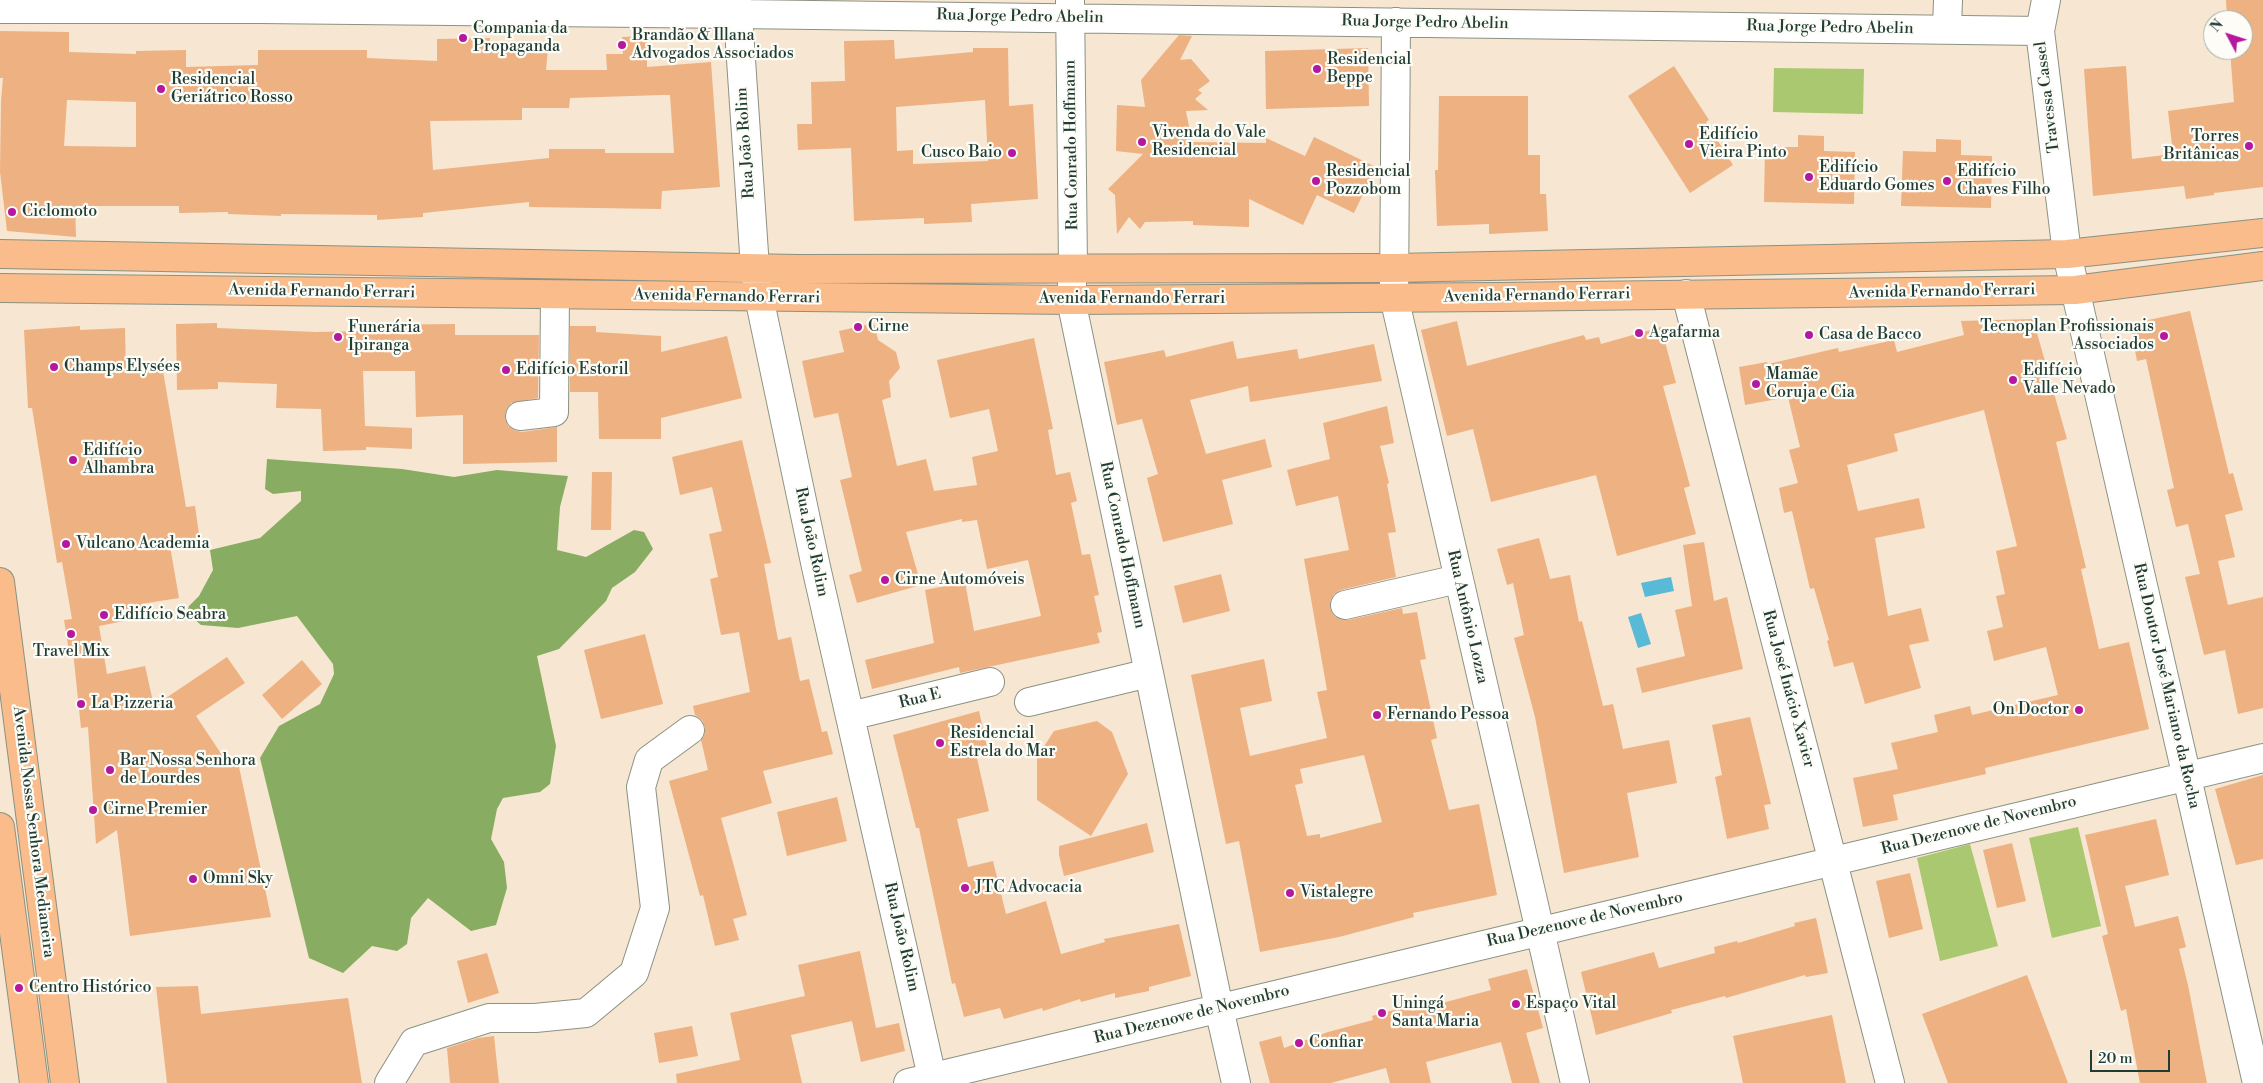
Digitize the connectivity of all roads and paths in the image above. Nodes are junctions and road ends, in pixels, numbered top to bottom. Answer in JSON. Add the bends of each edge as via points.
{"nodes":[{"id":1,"x":1948,"y":0,"type":"edge"},
{"id":2,"x":2046,"y":0,"type":"edge"},
{"id":3,"x":391,"y":5,"type":"edge"},
{"id":4,"x":737,"y":7,"type":"edge"},
{"id":5,"x":0,"y":9,"type":"edge"},
{"id":6,"x":1070,"y":9,"type":"edge"},
{"id":7,"x":1396,"y":22,"type":"junction"},
{"id":8,"x":1947,"y":29,"type":"junction"},
{"id":9,"x":2040,"y":31,"type":"junction"},
{"id":10,"x":2263,"y":233,"type":"edge"},
{"id":11,"x":0,"y":254,"type":"edge"},
{"id":12,"x":2067,"y":254,"type":"junction"},
{"id":13,"x":2263,"y":266,"type":"edge"},
{"id":14,"x":1073,"y":267,"type":"junction"},
{"id":15,"x":755,"y":268,"type":"junction"},
{"id":16,"x":1394,"y":268,"type":"junction"},
{"id":17,"x":0,"y":288,"type":"edge"},
{"id":18,"x":2075,"y":290,"type":"junction"},
{"id":19,"x":1686,"y":294,"type":"junction"},
{"id":20,"x":555,"y":295,"type":"junction"},
{"id":21,"x":759,"y":297,"type":"junction"},
{"id":22,"x":1394,"y":298,"type":"junction"},
{"id":23,"x":1071,"y":300,"type":"junction"},
{"id":24,"x":520,"y":416,"type":"dead end"},
{"id":25,"x":1458,"y":579,"type":"junction"},
{"id":26,"x":0,"y":582,"type":"edge"},
{"id":27,"x":1345,"y":605,"type":"dead end"},
{"id":28,"x":1149,"y":673,"type":"junction"},
{"id":29,"x":990,"y":682,"type":"dead end"},
{"id":30,"x":1029,"y":702,"type":"dead end"},
{"id":31,"x":850,"y":716,"type":"junction"},
{"id":32,"x":690,"y":730,"type":"dead end"},
{"id":33,"x":2263,"y":758,"type":"edge"},
{"id":34,"x":2186,"y":776,"type":"junction"},
{"id":35,"x":0,"y":827,"type":"edge"},
{"id":36,"x":1833,"y":861,"type":"junction"},
{"id":37,"x":1540,"y":931,"type":"junction"},
{"id":38,"x":1219,"y":1008,"type":"junction"},
{"id":39,"x":920,"y":1080,"type":"edge"},
{"id":40,"x":34,"y":1083,"type":"edge"},
{"id":41,"x":65,"y":1083,"type":"edge"},
{"id":42,"x":389,"y":1083,"type":"edge"},
{"id":43,"x":1236,"y":1083,"type":"edge"},
{"id":44,"x":1575,"y":1083,"type":"edge"},
{"id":45,"x":1890,"y":1083,"type":"edge"},
{"id":46,"x":2257,"y":1083,"type":"edge"}],
"edges":[{"from":1,"to":8,"type":"street"},
{"from":2,"to":9,"type":"street","name":"Travessa Cassel"},
{"from":3,"to":4,"type":"street","name":"Rua Jorge Pedro Abelin"},
{"from":3,"to":5,"type":"street","name":"Rua Jorge Pedro Abelin"},
{"from":4,"to":6,"type":"street","name":"Rua Jorge Pedro Abelin"},
{"from":4,"to":15,"type":"street","name":"Rua João Rolim"},
{"from":6,"to":7,"type":"street","name":"Rua Jorge Pedro Abelin"},
{"from":6,"to":14,"type":"street","name":"Rua Conrado Hoffmann"},
{"from":7,"to":8,"type":"street","name":"Rua Jorge Pedro Abelin"},
{"from":7,"to":16,"type":"street"},
{"from":8,"to":9,"type":"street","name":"Rua Jorge Pedro Abelin"},
{"from":9,"to":12,"type":"street","name":"Travessa Cassel"},
{"from":10,"to":12,"type":"main road","name":"Avenida Fernando Ferrari"},
{"from":11,"to":15,"type":"main road","name":"Avenida Fernando Ferrari"},
{"from":12,"to":16,"type":"main road","name":"Avenida Fernando Ferrari"},
{"from":12,"to":18,"type":"street","name":"Travessa Cassel"},
{"from":13,"to":18,"type":"main road","name":"Avenida Fernando Ferrari"},
{"from":14,"to":15,"type":"main road","name":"Avenida Fernando Ferrari"},
{"from":14,"to":16,"type":"main road","name":"Avenida Fernando Ferrari"},
{"from":14,"to":23,"type":"street","name":"Rua Conrado Hoffmann"},
{"from":15,"to":21,"type":"street","name":"Rua João Rolim"},
{"from":16,"to":22,"type":"street","name":"Rua Antônio Lozza"},
{"from":17,"to":20,"type":"main road","name":"Avenida Fernando Ferrari"},
{"from":18,"to":19,"type":"main road","name":"Avenida Fernando Ferrari"},
{"from":18,"to":34,"type":"street","name":"Rua Doutor José Mariano da Rocha"},
{"from":19,"to":22,"type":"main road","name":"Avenida Fernando Ferrari"},
{"from":19,"to":36,"type":"street","name":"Rua José Inácio Xavier"},
{"from":20,"to":21,"type":"main road","name":"Avenida Fernando Ferrari"},
{"from":20,"to":24,"type":"street","via":[[554,412]]},
{"from":21,"to":23,"type":"main road","name":"Avenida Fernando Ferrari"},
{"from":21,"to":31,"type":"street","name":"Rua João Rolim"},
{"from":22,"to":23,"type":"main road","name":"Avenida Fernando Ferrari"},
{"from":22,"to":25,"type":"street","name":"Rua Antônio Lozza"},
{"from":23,"to":28,"type":"street","name":"Rua Conrado Hoffmann"},
{"from":25,"to":27,"type":"street"},
{"from":25,"to":37,"type":"street","name":"Rua Antônio Lozza"},
{"from":26,"to":41,"type":"main road","name":"Avenida Nossa Senhora Medianeira"},
{"from":28,"to":30,"type":"street"},
{"from":28,"to":38,"type":"street","name":"Rua Conrado Hoffmann"},
{"from":29,"to":31,"type":"street","name":"Rua E"},
{"from":31,"to":39,"type":"street","name":"Rua João Rolim"},
{"from":32,"to":42,"type":"street","via":[[649,760],[641,786],[655,908],[634,973],[586,1013],[489,1018],[414,1042]]},
{"from":33,"to":34,"type":"street","name":"Rua Dezenove de Novembro"},
{"from":34,"to":36,"type":"street","name":"Rua Dezenove de Novembro"},
{"from":34,"to":46,"type":"street","name":"Rua Doutor José Mariano da Rocha"},
{"from":35,"to":40,"type":"main road","name":"Avenida Nossa Senhora Medianeira"},
{"from":36,"to":37,"type":"street","name":"Rua Dezenove de Novembro"},
{"from":36,"to":45,"type":"street","name":"Rua José Inácio Xavier"},
{"from":37,"to":38,"type":"street","name":"Rua Dezenove de Novembro"},
{"from":37,"to":44,"type":"street","name":"Rua Antônio Lozza"},
{"from":38,"to":39,"type":"street","name":"Rua Dezenove de Novembro"},
{"from":38,"to":43,"type":"street","name":"Rua Conrado Hoffmann"}]}
